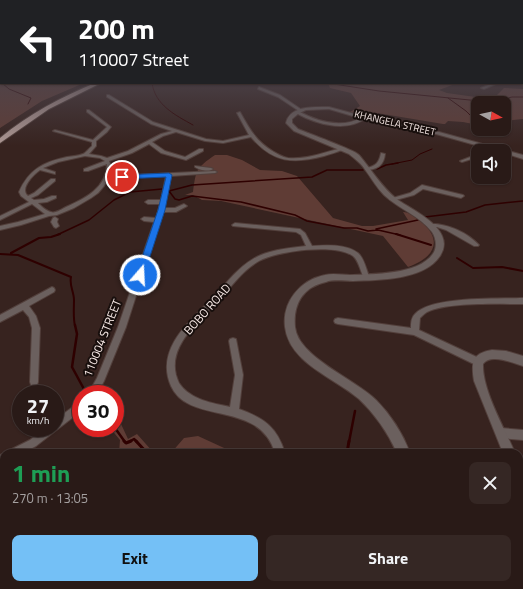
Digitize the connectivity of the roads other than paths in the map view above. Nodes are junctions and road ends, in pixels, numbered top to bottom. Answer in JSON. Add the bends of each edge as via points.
{"nodes":[{"id":1,"x":71,"y":91,"type":"edge"},
{"id":2,"x":79,"y":91,"type":"edge"},
{"id":3,"x":268,"y":91,"type":"edge"},
{"id":4,"x":108,"y":96,"type":"dead end"},
{"id":5,"x":88,"y":111,"type":"dead end"},
{"id":6,"x":298,"y":111,"type":"junction"},
{"id":7,"x":239,"y":113,"type":"dead end"},
{"id":8,"x":364,"y":118,"type":"junction"},
{"id":9,"x":7,"y":127,"type":"dead end"},
{"id":10,"x":55,"y":131,"type":"dead end"},
{"id":11,"x":176,"y":131,"type":"junction"},
{"id":12,"x":251,"y":136,"type":"junction"},
{"id":13,"x":0,"y":141,"type":"edge"},
{"id":14,"x":94,"y":141,"type":"junction"},
{"id":15,"x":149,"y":142,"type":"junction"},
{"id":16,"x":471,"y":144,"type":"edge"},
{"id":17,"x":342,"y":149,"type":"junction"},
{"id":18,"x":201,"y":150,"type":"dead end"},
{"id":19,"x":511,"y":153,"type":"edge"},
{"id":20,"x":383,"y":154,"type":"dead end"},
{"id":21,"x":85,"y":155,"type":"junction"},
{"id":22,"x":523,"y":157,"type":"edge"},
{"id":23,"x":471,"y":158,"type":"edge"},
{"id":24,"x":186,"y":159,"type":"junction"},
{"id":25,"x":108,"y":161,"type":"junction"},
{"id":26,"x":462,"y":161,"type":"dead end"},
{"id":27,"x":40,"y":169,"type":"junction"},
{"id":28,"x":371,"y":169,"type":"junction"},
{"id":29,"x":86,"y":170,"type":"dead end"},
{"id":30,"x":53,"y":173,"type":"dead end"},
{"id":31,"x":169,"y":175,"type":"junction"},
{"id":32,"x":108,"y":178,"type":"junction"},
{"id":33,"x":52,"y":180,"type":"dead end"},
{"id":34,"x":461,"y":196,"type":"dead end"},
{"id":35,"x":54,"y":197,"type":"dead end"},
{"id":36,"x":394,"y":199,"type":"junction"},
{"id":37,"x":30,"y":200,"type":"junction"},
{"id":38,"x":148,"y":202,"type":"dead end"},
{"id":39,"x":163,"y":202,"type":"junction"},
{"id":40,"x":184,"y":206,"type":"dead end"},
{"id":41,"x":161,"y":210,"type":"junction"},
{"id":42,"x":0,"y":218,"type":"edge"},
{"id":43,"x":54,"y":219,"type":"junction"},
{"id":44,"x":144,"y":219,"type":"dead end"},
{"id":45,"x":158,"y":220,"type":"junction"},
{"id":46,"x":235,"y":226,"type":"dead end"},
{"id":47,"x":430,"y":226,"type":"junction"},
{"id":48,"x":0,"y":228,"type":"edge"},
{"id":49,"x":476,"y":245,"type":"dead end"},
{"id":50,"x":309,"y":247,"type":"junction"},
{"id":51,"x":366,"y":276,"type":"junction"},
{"id":52,"x":52,"y":290,"type":"dead end"},
{"id":53,"x":523,"y":301,"type":"edge"},
{"id":54,"x":24,"y":305,"type":"junction"},
{"id":55,"x":0,"y":319,"type":"edge"},
{"id":56,"x":338,"y":321,"type":"dead end"},
{"id":57,"x":415,"y":332,"type":"junction"},
{"id":58,"x":233,"y":341,"type":"dead end"},
{"id":59,"x":478,"y":362,"type":"junction"},
{"id":60,"x":523,"y":362,"type":"edge"},
{"id":61,"x":34,"y":382,"type":"dead end"},
{"id":62,"x":98,"y":385,"type":"edge"},
{"id":63,"x":72,"y":412,"type":"edge"},
{"id":64,"x":234,"y":412,"type":"junction"},
{"id":65,"x":64,"y":419,"type":"edge"},
{"id":66,"x":501,"y":433,"type":"junction"},
{"id":67,"x":523,"y":435,"type":"edge"},
{"id":68,"x":40,"y":437,"type":"edge"},
{"id":69,"x":20,"y":449,"type":"edge"},
{"id":70,"x":278,"y":449,"type":"edge"},
{"id":71,"x":402,"y":449,"type":"edge"},
{"id":72,"x":507,"y":449,"type":"edge"}],
"edges":[{"from":1,"to":9,"type":"main road","via":[[47,102]]},
{"from":2,"to":13,"type":"main road","via":[[47,107]]},
{"from":3,"to":6,"type":"street","via":[[279,96]]},
{"from":4,"to":11,"type":"street","via":[[146,120]]},
{"from":5,"to":14,"type":"street","via":[[109,127]]},
{"from":6,"to":8,"type":"street","name":"KHANGELA STREET","via":[[329,108]]},
{"from":6,"to":8,"type":"street","via":[[308,118],[333,124],[355,123]]},
{"from":6,"to":17,"type":"street","via":[[289,120],[293,127]]},
{"from":7,"to":12,"type":"street"},
{"from":8,"to":16,"type":"street","name":"KHANGELA STREET","via":[[437,133]]},
{"from":10,"to":14,"type":"street"},
{"from":11,"to":12,"type":"street","via":[[218,142]]},
{"from":11,"to":15,"type":"street"},
{"from":12,"to":17,"type":"street","via":[[272,153],[287,159],[324,155]]},
{"from":14,"to":21,"type":"street","via":[[94,146]]},
{"from":15,"to":24,"type":"street","via":[[163,152]]},
{"from":15,"to":25,"type":"street"},
{"from":17,"to":28,"type":"street"},
{"from":18,"to":24,"type":"street"},
{"from":19,"to":22,"type":"street","name":"KHANGELA STREET"},
{"from":20,"to":28,"type":"street","via":[[381,163]]},
{"from":21,"to":25,"type":"street","via":[[97,156]]},
{"from":21,"to":27,"type":"street","via":[[60,159]]},
{"from":23,"to":26,"type":"street"},
{"from":24,"to":31,"type":"street","via":[[213,172]]},
{"from":25,"to":29,"type":"street"},
{"from":25,"to":32,"type":"street"},
{"from":27,"to":30,"type":"street"},
{"from":27,"to":37,"type":"street","via":[[23,187],[22,192]]},
{"from":28,"to":36,"type":"street","via":[[380,187]]},
{"from":31,"to":32,"type":"street"},
{"from":31,"to":39,"type":"street","name":"110004 STREET"},
{"from":32,"to":43,"type":"street","via":[[100,190],[59,212]]},
{"from":33,"to":37,"type":"street"},
{"from":34,"to":36,"type":"street","via":[[422,187],[412,194]]},
{"from":35,"to":37,"type":"street","via":[[45,201]]},
{"from":36,"to":47,"type":"street"},
{"from":37,"to":42,"type":"street"},
{"from":37,"to":43,"type":"street"},
{"from":38,"to":39,"type":"street"},
{"from":39,"to":41,"type":"street","name":"110004 STREET"},
{"from":40,"to":41,"type":"street","via":[[176,210]]},
{"from":41,"to":45,"type":"street","name":"110004 STREET"},
{"from":43,"to":48,"type":"street"},
{"from":44,"to":45,"type":"street"},
{"from":45,"to":62,"type":"street","name":"110004 STREET","via":[[110,359]]},
{"from":46,"to":50,"type":"street","via":[[298,230],[303,234]]},
{"from":47,"to":49,"type":"street","via":[[440,225],[449,228]]},
{"from":47,"to":51,"type":"street","via":[[440,241],[434,259],[413,271]]},
{"from":50,"to":51,"type":"street","name":"BOBO ROAD","via":[[351,252],[360,260]]},
{"from":50,"to":64,"type":"street","name":"BOBO ROAD","via":[[274,253],[247,266],[183,334],[177,346],[170,370],[180,394],[191,400]]},
{"from":51,"to":71,"type":"street","via":[[326,278],[307,287],[294,299],[291,306],[288,318],[290,332],[308,358],[372,404]]},
{"from":52,"to":54,"type":"street"},
{"from":53,"to":57,"type":"street","via":[[475,302],[433,307],[417,316]]},
{"from":54,"to":55,"type":"street"},
{"from":54,"to":61,"type":"street","via":[[32,316],[36,328]]},
{"from":56,"to":57,"type":"street"},
{"from":57,"to":59,"type":"street"},
{"from":58,"to":64,"type":"street","via":[[239,375]]},
{"from":59,"to":60,"type":"street","via":[[484,356],[495,354]]},
{"from":59,"to":66,"type":"street","via":[[479,378]]},
{"from":63,"to":65,"type":"street"},
{"from":64,"to":70,"type":"street","name":"BOBO ROAD","via":[[262,424],[274,437]]},
{"from":66,"to":67,"type":"street"},
{"from":66,"to":72,"type":"street"},
{"from":68,"to":69,"type":"street"}]}
